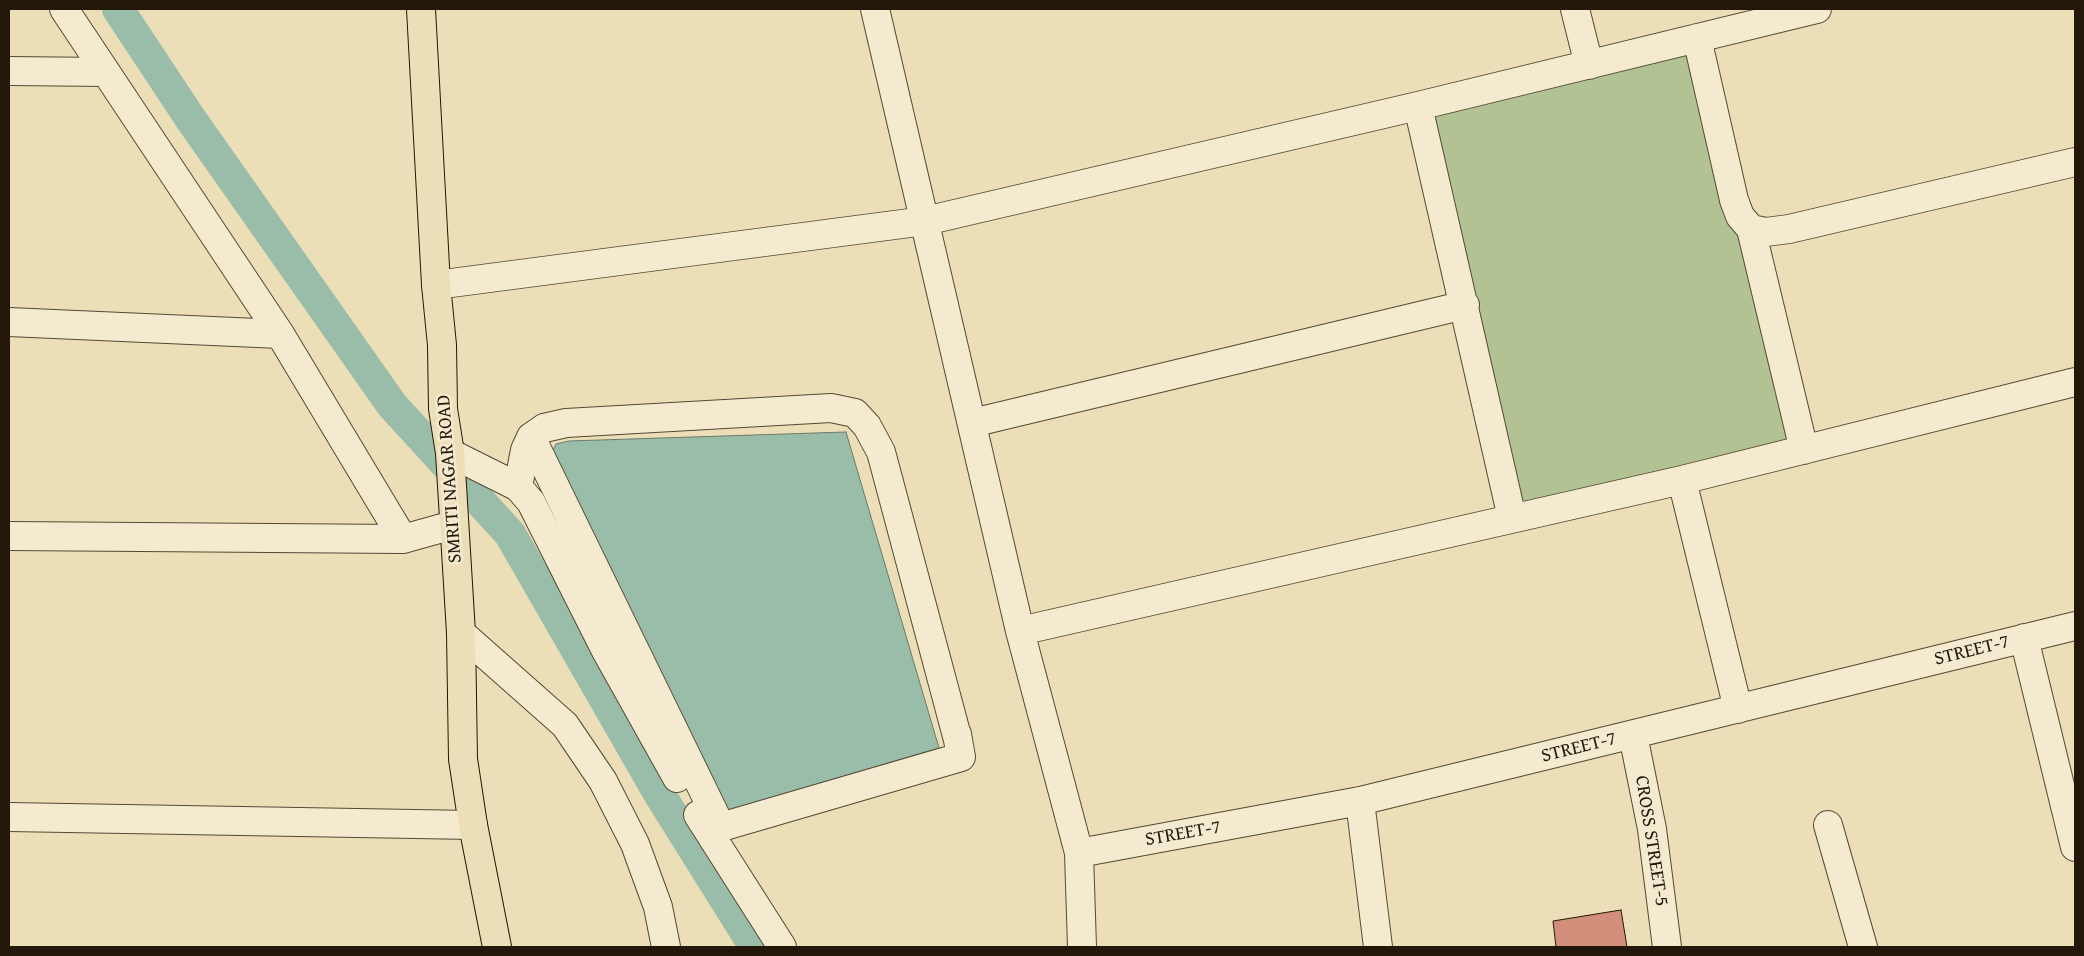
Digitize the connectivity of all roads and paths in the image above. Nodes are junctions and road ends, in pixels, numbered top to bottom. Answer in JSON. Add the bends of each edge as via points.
{"nodes":[{"id":1,"x":64,"y":9,"type":"edge"},
{"id":2,"x":421,"y":9,"type":"edge"},
{"id":3,"x":876,"y":9,"type":"edge"},
{"id":4,"x":1575,"y":9,"type":"edge"},
{"id":5,"x":1817,"y":9,"type":"edge"},
{"id":6,"x":1697,"y":38,"type":"junction"},
{"id":7,"x":1589,"y":65,"type":"junction"},
{"id":8,"x":9,"y":71,"type":"edge"},
{"id":9,"x":106,"y":72,"type":"junction"},
{"id":10,"x":1418,"y":106,"type":"junction"},
{"id":11,"x":2075,"y":162,"type":"edge"},
{"id":12,"x":926,"y":221,"type":"junction"},
{"id":13,"x":1751,"y":229,"type":"junction"},
{"id":14,"x":436,"y":285,"type":"junction"},
{"id":15,"x":1465,"y":305,"type":"junction"},
{"id":16,"x":9,"y":322,"type":"edge"},
{"id":17,"x":280,"y":334,"type":"junction"},
{"id":18,"x":2075,"y":382,"type":"edge"},
{"id":19,"x":972,"y":423,"type":"junction"},
{"id":20,"x":531,"y":437,"type":"junction"},
{"id":21,"x":1804,"y":450,"type":"junction"},
{"id":22,"x":450,"y":453,"type":"junction"},
{"id":23,"x":1682,"y":480,"type":"junction"},
{"id":24,"x":518,"y":487,"type":"junction"},
{"id":25,"x":1512,"y":518,"type":"junction"},
{"id":26,"x":453,"y":525,"type":"junction"},
{"id":27,"x":9,"y":536,"type":"edge"},
{"id":28,"x":403,"y":539,"type":"junction"},
{"id":29,"x":2075,"y":626,"type":"edge"},
{"id":30,"x":1020,"y":631,"type":"junction"},
{"id":31,"x":461,"y":633,"type":"junction"},
{"id":32,"x":2024,"y":638,"type":"junction"},
{"id":33,"x":1738,"y":709,"type":"junction"},
{"id":34,"x":1633,"y":735,"type":"junction"},
{"id":35,"x":923,"y":780,"type":"dead end"},
{"id":36,"x":1360,"y":801,"type":"junction"},
{"id":37,"x":9,"y":817,"type":"edge"},
{"id":38,"x":473,"y":825,"type":"junction"},
{"id":39,"x":1828,"y":825,"type":"dead end"},
{"id":40,"x":713,"y":839,"type":"junction"},
{"id":41,"x":2075,"y":847,"type":"edge"},
{"id":42,"x":1079,"y":853,"type":"junction"},
{"id":43,"x":497,"y":947,"type":"edge"},
{"id":44,"x":666,"y":947,"type":"edge"},
{"id":45,"x":782,"y":947,"type":"edge"},
{"id":46,"x":1082,"y":947,"type":"edge"},
{"id":47,"x":1378,"y":947,"type":"edge"},
{"id":48,"x":1667,"y":947,"type":"edge"},
{"id":49,"x":1863,"y":947,"type":"edge"}],
"edges":[{"from":1,"to":9,"type":"street"},
{"from":2,"to":14,"type":"main road","name":"SMRITI NAGAR ROAD"},
{"from":3,"to":12,"type":"street"},
{"from":4,"to":7,"type":"street"},
{"from":5,"to":6,"type":"street"},
{"from":6,"to":7,"type":"street"},
{"from":6,"to":13,"type":"street","via":[[1734,200],[1740,216]]},
{"from":7,"to":10,"type":"street"},
{"from":8,"to":9,"type":"street"},
{"from":9,"to":17,"type":"street"},
{"from":10,"to":12,"type":"street"},
{"from":10,"to":15,"type":"street"},
{"from":11,"to":13,"type":"street","via":[[1789,229],[1766,232]]},
{"from":12,"to":14,"type":"street"},
{"from":12,"to":19,"type":"street"},
{"from":13,"to":21,"type":"street"},
{"from":14,"to":22,"type":"main road","name":"SMRITI NAGAR ROAD"},
{"from":15,"to":19,"type":"street"},
{"from":15,"to":25,"type":"street"},
{"from":16,"to":17,"type":"street"},
{"from":17,"to":28,"type":"street"},
{"from":18,"to":21,"type":"street"},
{"from":19,"to":30,"type":"street"},
{"from":20,"to":20,"type":"street","via":[[544,428],[566,423],[831,408],[855,413],[868,426],[881,452],[961,758],[721,827]]},
{"from":20,"to":24,"type":"street","via":[[525,450]]},
{"from":21,"to":23,"type":"street"},
{"from":22,"to":24,"type":"street"},
{"from":22,"to":26,"type":"main road","name":"SMRITI NAGAR ROAD"},
{"from":23,"to":25,"type":"street"},
{"from":23,"to":33,"type":"street"},
{"from":24,"to":40,"type":"street","via":[[531,502],[606,652]]},
{"from":25,"to":30,"type":"street"},
{"from":26,"to":28,"type":"street"},
{"from":26,"to":31,"type":"main road","name":"SMRITI NAGAR ROAD"},
{"from":27,"to":28,"type":"street"},
{"from":29,"to":32,"type":"street","name":"STREET-7"},
{"from":30,"to":42,"type":"street"},
{"from":31,"to":38,"type":"main road","name":"SMRITI NAGAR ROAD","via":[[463,758]]},
{"from":31,"to":44,"type":"street","via":[[565,725],[602,781],[635,844],[658,906]]},
{"from":32,"to":33,"type":"street","name":"STREET-7"},
{"from":32,"to":41,"type":"street"},
{"from":33,"to":34,"type":"street","name":"STREET-7"},
{"from":34,"to":36,"type":"street","name":"STREET-7"},
{"from":34,"to":48,"type":"street","name":"CROSS STREET-5","via":[[1652,829]]},
{"from":35,"to":40,"type":"street"},
{"from":36,"to":42,"type":"street","name":"STREET-7"},
{"from":36,"to":47,"type":"street"},
{"from":37,"to":38,"type":"street"},
{"from":38,"to":43,"type":"main road","name":"SMRITI NAGAR ROAD"},
{"from":39,"to":49,"type":"street"},
{"from":40,"to":45,"type":"street"},
{"from":42,"to":46,"type":"street"}]}
